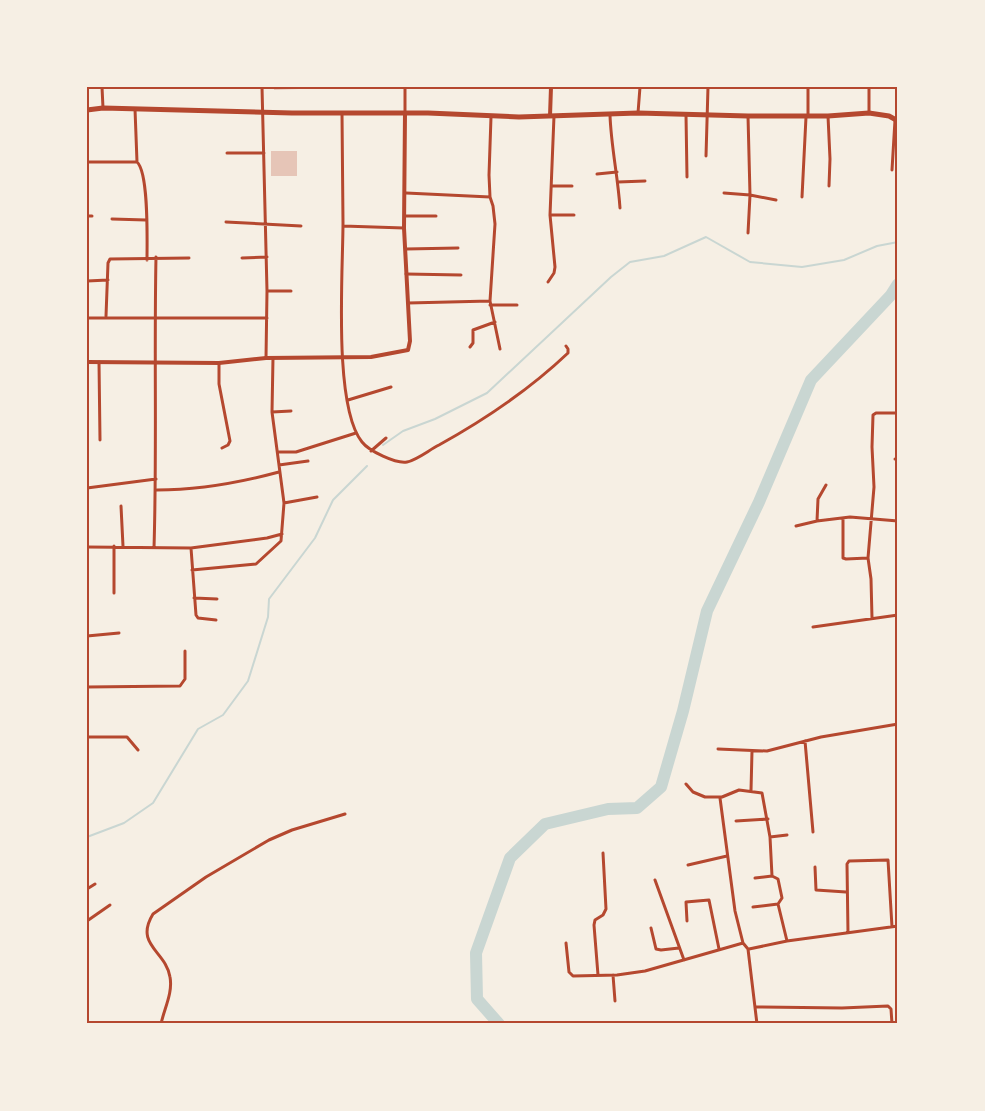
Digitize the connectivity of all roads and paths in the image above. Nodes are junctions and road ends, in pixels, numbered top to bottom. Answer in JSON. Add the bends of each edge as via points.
{"nodes":[{"id":1,"x":102,"y":87,"type":"edge"},
{"id":2,"x":261,"y":87,"type":"edge"},
{"id":3,"x":405,"y":87,"type":"edge"},
{"id":4,"x":551,"y":87,"type":"edge"},
{"id":5,"x":639,"y":87,"type":"edge"},
{"id":6,"x":708,"y":87,"type":"edge"},
{"id":7,"x":808,"y":87,"type":"edge"},
{"id":8,"x":869,"y":87,"type":"edge"},
{"id":9,"x":103,"y":108,"type":"junction"},
{"id":10,"x":135,"y":109,"type":"junction"},
{"id":11,"x":87,"y":110,"type":"edge"},
{"id":12,"x":262,"y":112,"type":"junction"},
{"id":13,"x":638,"y":112,"type":"junction"},
{"id":14,"x":342,"y":113,"type":"junction"},
{"id":15,"x":405,"y":113,"type":"junction"},
{"id":16,"x":869,"y":113,"type":"junction"},
{"id":17,"x":610,"y":114,"type":"junction"},
{"id":18,"x":686,"y":115,"type":"junction"},
{"id":19,"x":707,"y":115,"type":"junction"},
{"id":20,"x":552,"y":116,"type":"junction"},
{"id":21,"x":748,"y":116,"type":"junction"},
{"id":22,"x":807,"y":116,"type":"junction"},
{"id":23,"x":828,"y":116,"type":"junction"},
{"id":24,"x":491,"y":117,"type":"junction"},
{"id":25,"x":896,"y":120,"type":"edge"},
{"id":26,"x":227,"y":153,"type":"dead end"},
{"id":27,"x":264,"y":153,"type":"junction"},
{"id":28,"x":706,"y":156,"type":"dead end"},
{"id":29,"x":87,"y":162,"type":"edge"},
{"id":30,"x":137,"y":162,"type":"junction"},
{"id":31,"x":892,"y":170,"type":"dead end"},
{"id":32,"x":617,"y":172,"type":"junction"},
{"id":33,"x":597,"y":174,"type":"dead end"},
{"id":34,"x":687,"y":177,"type":"dead end"},
{"id":35,"x":645,"y":181,"type":"dead end"},
{"id":36,"x":618,"y":182,"type":"junction"},
{"id":37,"x":551,"y":186,"type":"junction"},
{"id":38,"x":572,"y":186,"type":"dead end"},
{"id":39,"x":829,"y":186,"type":"dead end"},
{"id":40,"x":406,"y":193,"type":"junction"},
{"id":41,"x":724,"y":193,"type":"dead end"},
{"id":42,"x":750,"y":194,"type":"junction"},
{"id":43,"x":490,"y":197,"type":"junction"},
{"id":44,"x":802,"y":198,"type":"dead end"},
{"id":45,"x":776,"y":201,"type":"dead end"},
{"id":46,"x":620,"y":208,"type":"dead end"},
{"id":47,"x":574,"y":214,"type":"dead end"},
{"id":48,"x":550,"y":215,"type":"junction"},
{"id":49,"x":87,"y":216,"type":"edge"},
{"id":50,"x":92,"y":216,"type":"dead end"},
{"id":51,"x":406,"y":216,"type":"junction"},
{"id":52,"x":436,"y":216,"type":"dead end"},
{"id":53,"x":112,"y":219,"type":"dead end"},
{"id":54,"x":146,"y":220,"type":"junction"},
{"id":55,"x":226,"y":222,"type":"dead end"},
{"id":56,"x":265,"y":225,"type":"junction"},
{"id":57,"x":301,"y":226,"type":"dead end"},
{"id":58,"x":343,"y":226,"type":"junction"},
{"id":59,"x":404,"y":228,"type":"junction"},
{"id":60,"x":748,"y":233,"type":"dead end"},
{"id":61,"x":458,"y":248,"type":"dead end"},
{"id":62,"x":406,"y":249,"type":"junction"},
{"id":63,"x":156,"y":257,"type":"junction"},
{"id":64,"x":267,"y":257,"type":"junction"},
{"id":65,"x":189,"y":258,"type":"dead end"},
{"id":66,"x":242,"y":258,"type":"dead end"},
{"id":67,"x":147,"y":260,"type":"junction"},
{"id":68,"x":406,"y":274,"type":"junction"},
{"id":69,"x":461,"y":274,"type":"dead end"},
{"id":70,"x":87,"y":280,"type":"edge"},
{"id":71,"x":108,"y":280,"type":"junction"},
{"id":72,"x":548,"y":282,"type":"dead end"},
{"id":73,"x":267,"y":291,"type":"junction"},
{"id":74,"x":291,"y":291,"type":"dead end"},
{"id":75,"x":408,"y":303,"type":"junction"},
{"id":76,"x":490,"y":303,"type":"junction"},
{"id":77,"x":517,"y":305,"type":"dead end"},
{"id":78,"x":106,"y":316,"type":"junction"},
{"id":79,"x":155,"y":317,"type":"junction"},
{"id":80,"x":87,"y":318,"type":"edge"},
{"id":81,"x":267,"y":318,"type":"junction"},
{"id":82,"x":495,"y":322,"type":"junction"},
{"id":83,"x":566,"y":346,"type":"dead end"},
{"id":84,"x":470,"y":347,"type":"dead end"},
{"id":85,"x":500,"y":349,"type":"dead end"},
{"id":86,"x":266,"y":358,"type":"junction"},
{"id":87,"x":273,"y":358,"type":"junction"},
{"id":88,"x":342,"y":358,"type":"junction"},
{"id":89,"x":87,"y":362,"type":"edge"},
{"id":90,"x":99,"y":362,"type":"junction"},
{"id":91,"x":157,"y":362,"type":"junction"},
{"id":92,"x":219,"y":363,"type":"junction"},
{"id":93,"x":391,"y":387,"type":"dead end"},
{"id":94,"x":348,"y":400,"type":"junction"},
{"id":95,"x":291,"y":411,"type":"dead end"},
{"id":96,"x":272,"y":412,"type":"junction"},
{"id":97,"x":898,"y":413,"type":"edge"},
{"id":98,"x":356,"y":433,"type":"junction"},
{"id":99,"x":386,"y":438,"type":"dead end"},
{"id":100,"x":100,"y":440,"type":"dead end"},
{"id":101,"x":222,"y":448,"type":"dead end"},
{"id":102,"x":372,"y":450,"type":"junction"},
{"id":103,"x":278,"y":452,"type":"junction"},
{"id":104,"x":308,"y":461,"type":"dead end"},
{"id":105,"x":279,"y":465,"type":"junction"},
{"id":106,"x":279,"y":472,"type":"junction"},
{"id":107,"x":156,"y":479,"type":"junction"},
{"id":108,"x":826,"y":485,"type":"dead end"},
{"id":109,"x":87,"y":488,"type":"edge"},
{"id":110,"x":156,"y":490,"type":"junction"},
{"id":111,"x":317,"y":497,"type":"dead end"},
{"id":112,"x":284,"y":503,"type":"junction"},
{"id":113,"x":121,"y":506,"type":"dead end"},
{"id":114,"x":843,"y":518,"type":"junction"},
{"id":115,"x":871,"y":519,"type":"junction"},
{"id":116,"x":817,"y":521,"type":"junction"},
{"id":117,"x":898,"y":521,"type":"edge"},
{"id":118,"x":796,"y":526,"type":"dead end"},
{"id":119,"x":282,"y":534,"type":"junction"},
{"id":120,"x":114,"y":546,"type":"junction"},
{"id":121,"x":123,"y":546,"type":"junction"},
{"id":122,"x":87,"y":547,"type":"edge"},
{"id":123,"x":154,"y":548,"type":"junction"},
{"id":124,"x":191,"y":548,"type":"junction"},
{"id":125,"x":868,"y":558,"type":"junction"},
{"id":126,"x":192,"y":570,"type":"junction"},
{"id":127,"x":114,"y":592,"type":"dead end"},
{"id":128,"x":194,"y":598,"type":"junction"},
{"id":129,"x":217,"y":599,"type":"dead end"},
{"id":130,"x":898,"y":615,"type":"edge"},
{"id":131,"x":872,"y":618,"type":"junction"},
{"id":132,"x":216,"y":620,"type":"dead end"},
{"id":133,"x":813,"y":627,"type":"dead end"},
{"id":134,"x":119,"y":633,"type":"dead end"},
{"id":135,"x":87,"y":636,"type":"edge"},
{"id":136,"x":185,"y":651,"type":"dead end"},
{"id":137,"x":87,"y":687,"type":"edge"},
{"id":138,"x":898,"y":724,"type":"edge"},
{"id":139,"x":87,"y":737,"type":"edge"},
{"id":140,"x":805,"y":741,"type":"junction"},
{"id":141,"x":718,"y":749,"type":"dead end"},
{"id":142,"x":138,"y":750,"type":"dead end"},
{"id":143,"x":752,"y":751,"type":"junction"},
{"id":144,"x":686,"y":784,"type":"dead end"},
{"id":145,"x":752,"y":791,"type":"junction"},
{"id":146,"x":720,"y":798,"type":"junction"},
{"id":147,"x":345,"y":814,"type":"dead end"},
{"id":148,"x":768,"y":819,"type":"junction"},
{"id":149,"x":736,"y":821,"type":"dead end"},
{"id":150,"x":813,"y":832,"type":"dead end"},
{"id":151,"x":787,"y":835,"type":"dead end"},
{"id":152,"x":770,"y":837,"type":"junction"},
{"id":153,"x":603,"y":853,"type":"dead end"},
{"id":154,"x":727,"y":856,"type":"junction"},
{"id":155,"x":688,"y":865,"type":"dead end"},
{"id":156,"x":815,"y":867,"type":"dead end"},
{"id":157,"x":772,"y":876,"type":"junction"},
{"id":158,"x":755,"y":878,"type":"dead end"},
{"id":159,"x":656,"y":880,"type":"dead end"},
{"id":160,"x":95,"y":884,"type":"dead end"},
{"id":161,"x":87,"y":889,"type":"edge"},
{"id":162,"x":846,"y":892,"type":"junction"},
{"id":163,"x":778,"y":904,"type":"junction"},
{"id":164,"x":110,"y":905,"type":"dead end"},
{"id":165,"x":753,"y":907,"type":"dead end"},
{"id":166,"x":87,"y":921,"type":"edge"},
{"id":167,"x":687,"y":921,"type":"dead end"},
{"id":168,"x":898,"y":926,"type":"edge"},
{"id":169,"x":892,"y":927,"type":"junction"},
{"id":170,"x":651,"y":928,"type":"dead end"},
{"id":171,"x":848,"y":933,"type":"junction"},
{"id":172,"x":787,"y":941,"type":"junction"},
{"id":173,"x":566,"y":943,"type":"dead end"},
{"id":174,"x":743,"y":943,"type":"junction"},
{"id":175,"x":679,"y":948,"type":"junction"},
{"id":176,"x":719,"y":949,"type":"junction"},
{"id":177,"x":748,"y":949,"type":"junction"},
{"id":178,"x":684,"y":960,"type":"junction"},
{"id":179,"x":598,"y":975,"type":"junction"},
{"id":180,"x":614,"y":975,"type":"junction"},
{"id":181,"x":615,"y":1001,"type":"dead end"},
{"id":182,"x":756,"y":1007,"type":"junction"},
{"id":183,"x":892,"y":1016,"type":"junction"},
{"id":184,"x":898,"y":1016,"type":"edge"},
{"id":185,"x":161,"y":1024,"type":"edge"},
{"id":186,"x":757,"y":1024,"type":"edge"},
{"id":187,"x":892,"y":1024,"type":"edge"}],
"edges":[{"from":1,"to":9,"type":"street"},
{"from":2,"to":12,"type":"street"},
{"from":3,"to":15,"type":"street"},
{"from":4,"to":20,"type":"street"},
{"from":5,"to":13,"type":"street"},
{"from":6,"to":19,"type":"street"},
{"from":7,"to":22,"type":"street"},
{"from":8,"to":16,"type":"street"},
{"from":9,"to":10,"type":"highway"},
{"from":9,"to":11,"type":"highway"},
{"from":10,"to":12,"type":"highway"},
{"from":10,"to":30,"type":"street"},
{"from":12,"to":14,"type":"highway"},
{"from":12,"to":27,"type":"street"},
{"from":13,"to":17,"type":"highway"},
{"from":13,"to":18,"type":"highway"},
{"from":14,"to":15,"type":"highway"},
{"from":14,"to":58,"type":"street"},
{"from":15,"to":24,"type":"highway"},
{"from":15,"to":40,"type":"street"},
{"from":16,"to":23,"type":"highway"},
{"from":16,"to":25,"type":"highway"},
{"from":17,"to":20,"type":"highway"},
{"from":17,"to":32,"type":"street"},
{"from":18,"to":19,"type":"highway"},
{"from":18,"to":34,"type":"street"},
{"from":19,"to":21,"type":"highway"},
{"from":19,"to":28,"type":"street"},
{"from":20,"to":24,"type":"highway"},
{"from":20,"to":37,"type":"street"},
{"from":21,"to":22,"type":"highway"},
{"from":21,"to":42,"type":"street"},
{"from":22,"to":23,"type":"highway"},
{"from":22,"to":44,"type":"street"},
{"from":23,"to":39,"type":"street"},
{"from":24,"to":43,"type":"street"},
{"from":25,"to":31,"type":"street"},
{"from":26,"to":27,"type":"street"},
{"from":27,"to":56,"type":"street"},
{"from":29,"to":30,"type":"street"},
{"from":30,"to":54,"type":"street","via":[[145,186]]},
{"from":32,"to":33,"type":"street"},
{"from":32,"to":36,"type":"street"},
{"from":35,"to":36,"type":"street"},
{"from":36,"to":46,"type":"street"},
{"from":37,"to":38,"type":"street"},
{"from":37,"to":48,"type":"street"},
{"from":40,"to":43,"type":"street"},
{"from":40,"to":51,"type":"street"},
{"from":41,"to":42,"type":"street"},
{"from":42,"to":45,"type":"street"},
{"from":42,"to":60,"type":"street"},
{"from":43,"to":76,"type":"street","via":[[495,224]]},
{"from":47,"to":48,"type":"street"},
{"from":48,"to":72,"type":"street","via":[[555,267]]},
{"from":49,"to":50,"type":"street"},
{"from":51,"to":52,"type":"street"},
{"from":51,"to":59,"type":"street"},
{"from":53,"to":54,"type":"street"},
{"from":54,"to":67,"type":"street"},
{"from":55,"to":56,"type":"street"},
{"from":56,"to":57,"type":"street"},
{"from":56,"to":64,"type":"street"},
{"from":58,"to":59,"type":"street"},
{"from":58,"to":88,"type":"street"},
{"from":59,"to":62,"type":"street"},
{"from":61,"to":62,"type":"street"},
{"from":62,"to":68,"type":"street"},
{"from":63,"to":65,"type":"street"},
{"from":63,"to":67,"type":"street"},
{"from":63,"to":79,"type":"street"},
{"from":64,"to":66,"type":"street"},
{"from":64,"to":73,"type":"street"},
{"from":67,"to":71,"type":"street","via":[[110,259]]},
{"from":68,"to":69,"type":"street"},
{"from":68,"to":75,"type":"street"},
{"from":70,"to":71,"type":"street"},
{"from":71,"to":78,"type":"street"},
{"from":73,"to":74,"type":"street"},
{"from":73,"to":81,"type":"street"},
{"from":75,"to":76,"type":"street"},
{"from":75,"to":88,"type":"street","via":[[408,350]]},
{"from":76,"to":77,"type":"street"},
{"from":76,"to":82,"type":"street"},
{"from":78,"to":79,"type":"street"},
{"from":78,"to":80,"type":"street"},
{"from":79,"to":81,"type":"street"},
{"from":79,"to":91,"type":"street"},
{"from":81,"to":86,"type":"street"},
{"from":82,"to":84,"type":"street","via":[[473,330]]},
{"from":82,"to":85,"type":"street"},
{"from":83,"to":102,"type":"street","via":[[568,353],[541,378],[485,418],[408,462]]},
{"from":86,"to":87,"type":"street"},
{"from":86,"to":92,"type":"street"},
{"from":87,"to":88,"type":"street"},
{"from":87,"to":96,"type":"street"},
{"from":88,"to":94,"type":"street"},
{"from":89,"to":90,"type":"street"},
{"from":90,"to":91,"type":"street"},
{"from":90,"to":100,"type":"street"},
{"from":91,"to":92,"type":"street"},
{"from":91,"to":107,"type":"street"},
{"from":92,"to":101,"type":"street","via":[[230,441]]},
{"from":93,"to":94,"type":"street"},
{"from":94,"to":98,"type":"street"},
{"from":95,"to":96,"type":"street"},
{"from":96,"to":103,"type":"street"},
{"from":97,"to":115,"type":"street","via":[[873,415]]},
{"from":98,"to":102,"type":"street"},
{"from":98,"to":103,"type":"street","via":[[296,452]]},
{"from":99,"to":102,"type":"street"},
{"from":103,"to":105,"type":"street"},
{"from":104,"to":105,"type":"street"},
{"from":105,"to":106,"type":"street"},
{"from":106,"to":110,"type":"street","via":[[211,488]]},
{"from":106,"to":112,"type":"street"},
{"from":107,"to":109,"type":"street"},
{"from":107,"to":110,"type":"street"},
{"from":108,"to":116,"type":"street","via":[[818,499]]},
{"from":110,"to":123,"type":"street"},
{"from":111,"to":112,"type":"street"},
{"from":112,"to":119,"type":"street"},
{"from":113,"to":121,"type":"street"},
{"from":114,"to":115,"type":"street"},
{"from":114,"to":116,"type":"street"},
{"from":114,"to":125,"type":"street","via":[[843,558]]},
{"from":115,"to":117,"type":"street"},
{"from":115,"to":125,"type":"street"},
{"from":116,"to":118,"type":"street"},
{"from":119,"to":124,"type":"street"},
{"from":119,"to":126,"type":"street","via":[[278,545],[256,564]]},
{"from":120,"to":121,"type":"street"},
{"from":120,"to":122,"type":"street"},
{"from":120,"to":127,"type":"street"},
{"from":121,"to":123,"type":"street"},
{"from":123,"to":124,"type":"street"},
{"from":124,"to":126,"type":"street"},
{"from":125,"to":131,"type":"street"},
{"from":126,"to":128,"type":"street"},
{"from":128,"to":129,"type":"street"},
{"from":128,"to":132,"type":"street","via":[[197,617]]},
{"from":130,"to":131,"type":"street"},
{"from":131,"to":133,"type":"street"},
{"from":134,"to":135,"type":"street"},
{"from":136,"to":137,"type":"street","via":[[185,677],[180,686]]},
{"from":138,"to":140,"type":"street"},
{"from":139,"to":142,"type":"street","via":[[128,737]]},
{"from":140,"to":143,"type":"street"},
{"from":140,"to":150,"type":"street"},
{"from":141,"to":143,"type":"street"},
{"from":143,"to":145,"type":"street"},
{"from":144,"to":146,"type":"street","via":[[702,796]]},
{"from":145,"to":146,"type":"street","via":[[740,790]]},
{"from":145,"to":148,"type":"street","via":[[763,795]]},
{"from":146,"to":154,"type":"street"},
{"from":147,"to":185,"type":"street","via":[[269,840],[153,914],[147,923],[147,935],[168,968],[171,984]]},
{"from":148,"to":149,"type":"street"},
{"from":148,"to":152,"type":"street"},
{"from":151,"to":152,"type":"street"},
{"from":152,"to":157,"type":"street"},
{"from":153,"to":179,"type":"street","via":[[606,909],[594,923]]},
{"from":154,"to":155,"type":"street"},
{"from":154,"to":174,"type":"street"},
{"from":156,"to":162,"type":"street","via":[[816,890]]},
{"from":157,"to":158,"type":"street"},
{"from":157,"to":163,"type":"street","via":[[778,879],[782,898]]},
{"from":159,"to":175,"type":"street"},
{"from":160,"to":161,"type":"street"},
{"from":162,"to":169,"type":"street","via":[[847,862],[888,860]]},
{"from":162,"to":171,"type":"street"},
{"from":163,"to":165,"type":"street"},
{"from":163,"to":172,"type":"street"},
{"from":164,"to":166,"type":"street"},
{"from":167,"to":176,"type":"street","via":[[686,902],[709,900]]},
{"from":168,"to":169,"type":"street"},
{"from":169,"to":171,"type":"street"},
{"from":170,"to":175,"type":"street","via":[[656,949]]},
{"from":171,"to":172,"type":"street"},
{"from":172,"to":177,"type":"street"},
{"from":173,"to":179,"type":"street","via":[[571,975]]},
{"from":174,"to":176,"type":"street"},
{"from":174,"to":177,"type":"street"},
{"from":175,"to":178,"type":"street"},
{"from":176,"to":178,"type":"street"},
{"from":177,"to":182,"type":"street"},
{"from":178,"to":180,"type":"street"},
{"from":179,"to":180,"type":"street"},
{"from":180,"to":181,"type":"street"},
{"from":182,"to":183,"type":"street","via":[[888,1005]]},
{"from":182,"to":186,"type":"street"},
{"from":183,"to":184,"type":"street"},
{"from":183,"to":187,"type":"street"}]}
